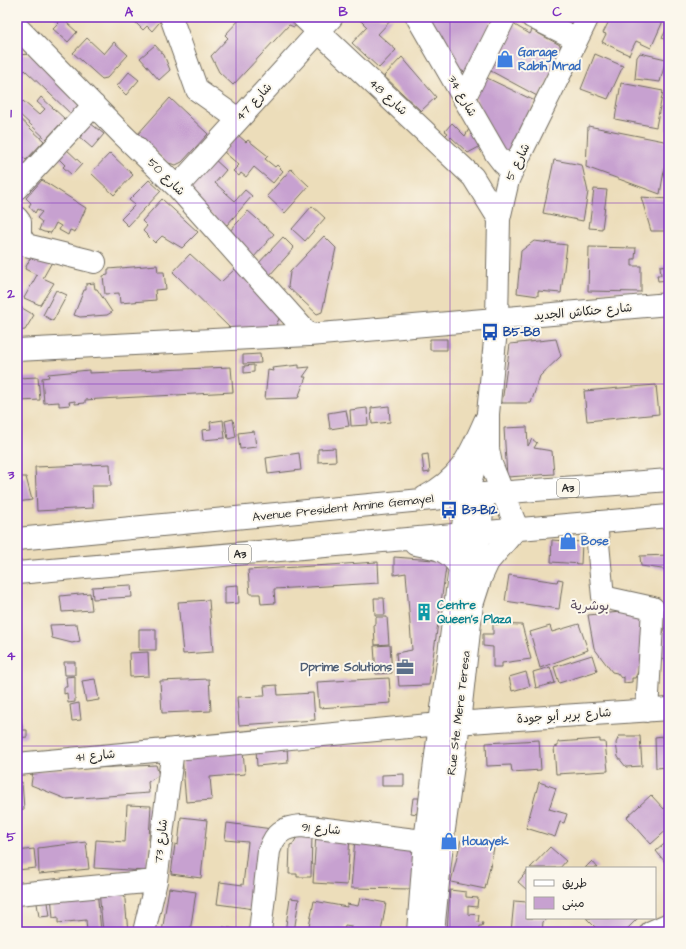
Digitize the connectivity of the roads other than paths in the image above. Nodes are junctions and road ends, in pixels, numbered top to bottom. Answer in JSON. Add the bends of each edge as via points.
{"nodes":[{"id":1,"x":25,"y":17,"type":"edge"},
{"id":2,"x":171,"y":17,"type":"edge"},
{"id":3,"x":417,"y":17,"type":"edge"},
{"id":4,"x":505,"y":17,"type":"edge"},
{"id":5,"x":532,"y":17,"type":"edge"},
{"id":6,"x":588,"y":17,"type":"edge"},
{"id":7,"x":318,"y":22,"type":"edge"},
{"id":8,"x":17,"y":26,"type":"edge"},
{"id":9,"x":577,"y":39,"type":"junction"},
{"id":10,"x":464,"y":99,"type":"junction"},
{"id":11,"x":94,"y":105,"type":"junction"},
{"id":12,"x":238,"y":119,"type":"junction"},
{"id":13,"x":510,"y":175,"type":"junction"},
{"id":14,"x":473,"y":177,"type":"junction"},
{"id":15,"x":177,"y":187,"type":"junction"},
{"id":16,"x":17,"y":188,"type":"edge"},
{"id":17,"x":17,"y":218,"type":"edge"},
{"id":18,"x":499,"y":219,"type":"junction"},
{"id":19,"x":95,"y":262,"type":"dead end"},
{"id":20,"x":669,"y":304,"type":"edge"},
{"id":21,"x":496,"y":319,"type":"junction"},
{"id":22,"x":309,"y":335,"type":"junction"},
{"id":23,"x":17,"y":350,"type":"edge"},
{"id":24,"x":488,"y":414,"type":"junction"},
{"id":25,"x":669,"y":480,"type":"edge"},
{"id":26,"x":484,"y":494,"type":"junction"},
{"id":27,"x":419,"y":501,"type":"junction"},
{"id":28,"x":669,"y":516,"type":"edge"},
{"id":29,"x":596,"y":522,"type":"junction"},
{"id":30,"x":517,"y":528,"type":"junction"},
{"id":31,"x":471,"y":533,"type":"junction"},
{"id":32,"x":17,"y":539,"type":"edge"},
{"id":33,"x":398,"y":541,"type":"junction"},
{"id":34,"x":460,"y":568,"type":"junction"},
{"id":35,"x":17,"y":573,"type":"edge"},
{"id":36,"x":472,"y":605,"type":"junction"},
{"id":37,"x":669,"y":709,"type":"edge"},
{"id":38,"x":647,"y":711,"type":"junction"},
{"id":39,"x":450,"y":723,"type":"junction"},
{"id":40,"x":173,"y":749,"type":"junction"},
{"id":41,"x":17,"y":764,"type":"edge"},
{"id":42,"x":433,"y":842,"type":"junction"},
{"id":43,"x":156,"y":881,"type":"junction"},
{"id":44,"x":17,"y":894,"type":"edge"},
{"id":45,"x":669,"y":924,"type":"edge"},
{"id":46,"x":144,"y":932,"type":"edge"},
{"id":47,"x":260,"y":932,"type":"edge"},
{"id":48,"x":418,"y":932,"type":"edge"},
{"id":49,"x":433,"y":932,"type":"edge"},
{"id":50,"x":650,"y":932,"type":"edge"}],
"edges":[{"from":1,"to":8,"type":"main road"},
{"from":2,"to":12,"type":"main road","via":[[197,90]]},
{"from":3,"to":10,"type":"main road","name":"شارع 34"},
{"from":4,"to":10,"type":"main road"},
{"from":5,"to":9,"type":"main road"},
{"from":6,"to":9,"type":"main road","name":"شارع 5"},
{"from":7,"to":12,"type":"main road","name":"شارع 47"},
{"from":7,"to":14,"type":"main road","name":"شارع 48"},
{"from":8,"to":11,"type":"main road","name":"شارع 50"},
{"from":9,"to":13,"type":"main road","name":"شارع 5"},
{"from":10,"to":13,"type":"main road","name":"شارع 34"},
{"from":11,"to":15,"type":"main road","name":"شارع 50"},
{"from":11,"to":16,"type":"main road"},
{"from":12,"to":15,"type":"main road","name":"شارع 47"},
{"from":13,"to":14,"type":"main road"},
{"from":13,"to":18,"type":"main road","name":"شارع 5"},
{"from":14,"to":18,"type":"main road","name":"شارع 48"},
{"from":15,"to":22,"type":"main road","name":"شارع 50"},
{"from":17,"to":19,"type":"main road","via":[[20,222],[22,240],[26,245]]},
{"from":18,"to":21,"type":"main road","name":"شارع 5"},
{"from":20,"to":21,"type":"main road","name":"شارع حنكاش الجديد"},
{"from":21,"to":22,"type":"main road","name":"شارع حنكاش الجديد"},
{"from":21,"to":24,"type":"main road","name":"شارع 5"},
{"from":22,"to":23,"type":"main road","name":"شارع حنكاش الجديد"},
{"from":24,"to":26,"type":"main road","name":"Rue Ste. Mere Teresa"},
{"from":24,"to":26,"type":"main road","via":[[488,449],[491,464]]},
{"from":24,"to":27,"type":"main road","via":[[464,465],[454,478]]},
{"from":25,"to":26,"type":"main road","name":"Avenue President Amine Gemayel","number":"A3"},
{"from":26,"to":27,"type":"main road","name":"Avenue President Amine Gemayel","number":"A3"},
{"from":26,"to":30,"type":"main road"},
{"from":26,"to":31,"type":"main road","name":"Rue Ste. Mere Teresa"},
{"from":27,"to":32,"type":"main road","name":"Avenue President Amine Gemayel","number":"A3"},
{"from":28,"to":29,"type":"main road","number":"A3"},
{"from":29,"to":30,"type":"main road","number":"A3"},
{"from":29,"to":38,"type":"main road","via":[[603,597],[653,608]]},
{"from":30,"to":31,"type":"main road","number":"A3"},
{"from":30,"to":36,"type":"main road","via":[[488,562]]},
{"from":31,"to":33,"type":"main road","number":"A3"},
{"from":31,"to":34,"type":"main road","name":"Rue Ste. Mere Teresa"},
{"from":31,"to":36,"type":"main road","name":"Rue Ste. Mere Teresa"},
{"from":33,"to":34,"type":"main road","via":[[444,551],[454,558]]},
{"from":33,"to":35,"type":"main road","number":"A3"},
{"from":34,"to":39,"type":"main road","name":"Rue Ste. Mere Teresa"},
{"from":36,"to":39,"type":"main road","name":"Rue Ste. Mere Teresa"},
{"from":37,"to":38,"type":"main road","name":"شارع بربر أبو جودة"},
{"from":38,"to":39,"type":"main road","name":"شارع بربر أبو جودة"},
{"from":39,"to":40,"type":"main road","name":"شارع بربر أبو جودة"},
{"from":39,"to":42,"type":"main road","name":"Rue Ste. Mere Teresa"},
{"from":40,"to":41,"type":"main road","name":"شارع 41"},
{"from":40,"to":43,"type":"main road","name":"شارع 73"},
{"from":42,"to":47,"type":"main road","name":"شارع 91","via":[[302,826],[290,827],[279,832],[269,851]]},
{"from":42,"to":48,"type":"main road","name":"Rue Ste. Mere Teresa"},
{"from":42,"to":49,"type":"main road","name":"Rue Ste. Mere Teresa"},
{"from":43,"to":44,"type":"main road"},
{"from":43,"to":46,"type":"main road","name":"شارع 73"},
{"from":45,"to":50,"type":"main road"}]}
